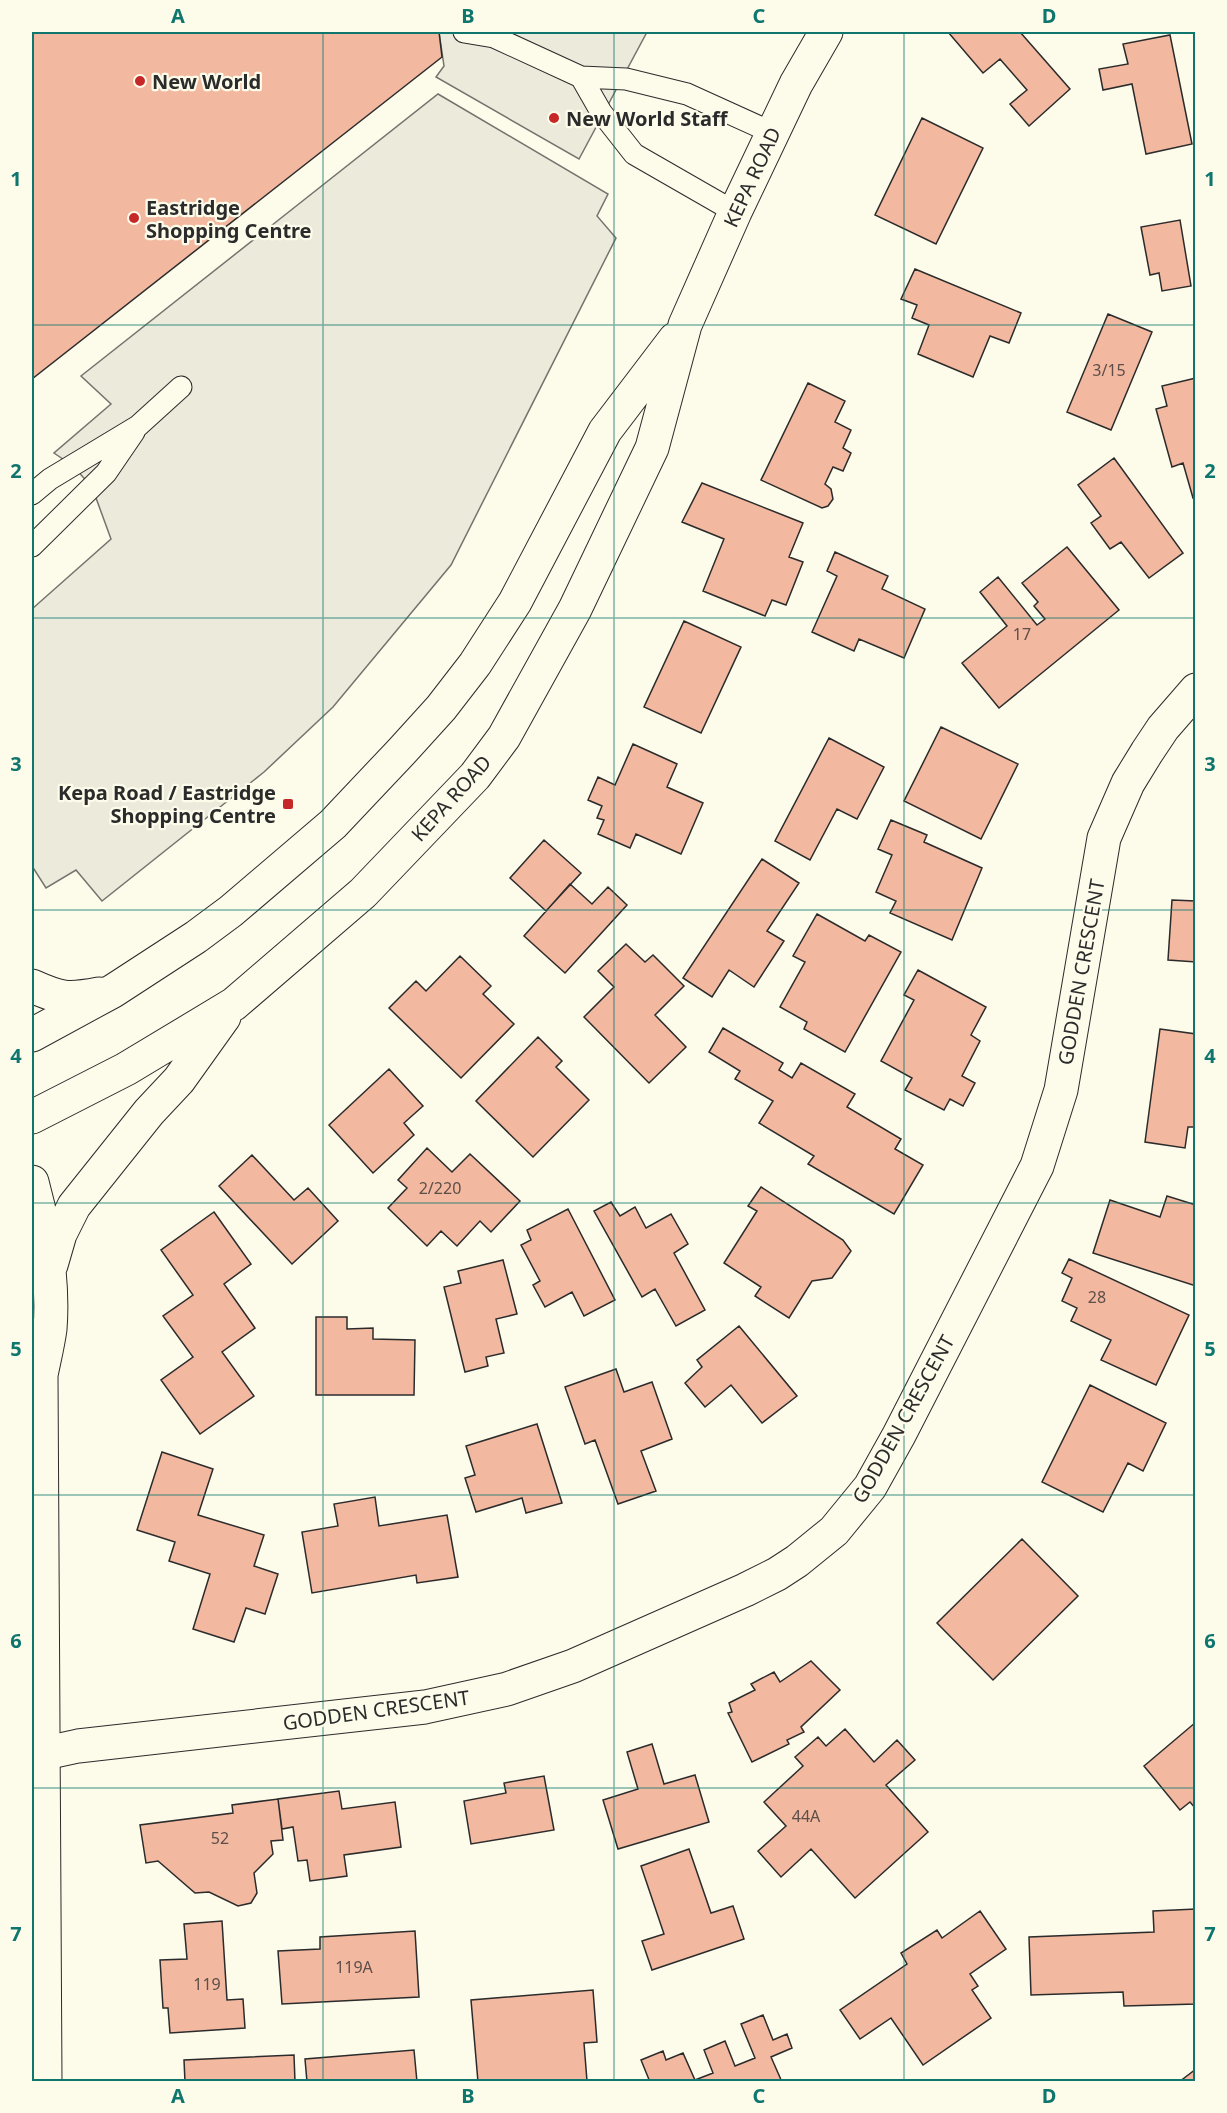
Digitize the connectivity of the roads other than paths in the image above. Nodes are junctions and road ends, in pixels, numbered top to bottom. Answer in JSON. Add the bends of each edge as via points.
{"nodes":[{"id":1,"x":464,"y":32,"type":"edge"},
{"id":2,"x":826,"y":32,"type":"edge"},
{"id":3,"x":581,"y":77,"type":"junction"},
{"id":4,"x":773,"y":133,"type":"junction"},
{"id":5,"x":735,"y":212,"type":"junction"},
{"id":6,"x":685,"y":326,"type":"junction"},
{"id":7,"x":181,"y":387,"type":"dead end"},
{"id":8,"x":138,"y":426,"type":"junction"},
{"id":9,"x":32,"y":494,"type":"edge"},
{"id":10,"x":32,"y":546,"type":"edge"},
{"id":11,"x":1196,"y":690,"type":"edge"},
{"id":12,"x":32,"y":986,"type":"edge"},
{"id":13,"x":113,"y":991,"type":"junction"},
{"id":14,"x":234,"y":1004,"type":"junction"},
{"id":15,"x":32,"y":1035,"type":"edge"},
{"id":16,"x":32,"y":1117,"type":"edge"},
{"id":17,"x":32,"y":1182,"type":"edge"},
{"id":18,"x":50,"y":1270,"type":"junction"},
{"id":19,"x":36,"y":1364,"type":"edge"},
{"id":20,"x":38,"y":1754,"type":"edge"},
{"id":21,"x":45,"y":2082,"type":"edge"}],
"edges":[{"from":1,"to":3,"type":"lane","via":[[494,37]]},
{"from":2,"to":4,"type":"main road","name":"KEPA ROAD"},
{"from":3,"to":4,"type":"lane","via":[[626,79],[687,94]]},
{"from":3,"to":5,"type":"lane","via":[[601,112],[634,154]]},
{"from":4,"to":5,"type":"main road","name":"KEPA ROAD"},
{"from":5,"to":6,"type":"main road","name":"KEPA ROAD"},
{"from":6,"to":13,"type":"main road","name":"KEPA ROAD","via":[[605,431],[515,602],[441,708],[333,824],[285,866],[196,937]]},
{"from":6,"to":14,"type":"main road","name":"KEPA ROAD","via":[[652,448],[575,609],[504,737],[475,776],[363,892]]},
{"from":7,"to":8,"type":"lane"},
{"from":8,"to":9,"type":"lane"},
{"from":8,"to":10,"type":"lane","via":[[106,473]]},
{"from":11,"to":20,"type":"main road","name":"GODDEN CRESCENT","via":[[1147,752],[1128,783],[1104,838],[1061,1090],[1038,1166],[870,1487],[834,1531],[797,1561],[745,1590],[573,1666],[507,1689],[424,1707],[78,1746]]},
{"from":12,"to":13,"type":"main road","via":[[71,999]]},
{"from":13,"to":15,"type":"main road","name":"KEPA ROAD"},
{"from":14,"to":16,"type":"main road","name":"KEPA ROAD","via":[[126,1069]]},
{"from":14,"to":18,"type":"main road","via":[[178,1080],[74,1206],[60,1234]]},
{"from":17,"to":18,"type":"main road"},
{"from":18,"to":19,"type":"main road","via":[[50,1329]]},
{"from":19,"to":20,"type":"main road"},
{"from":20,"to":21,"type":"main road"}]}
